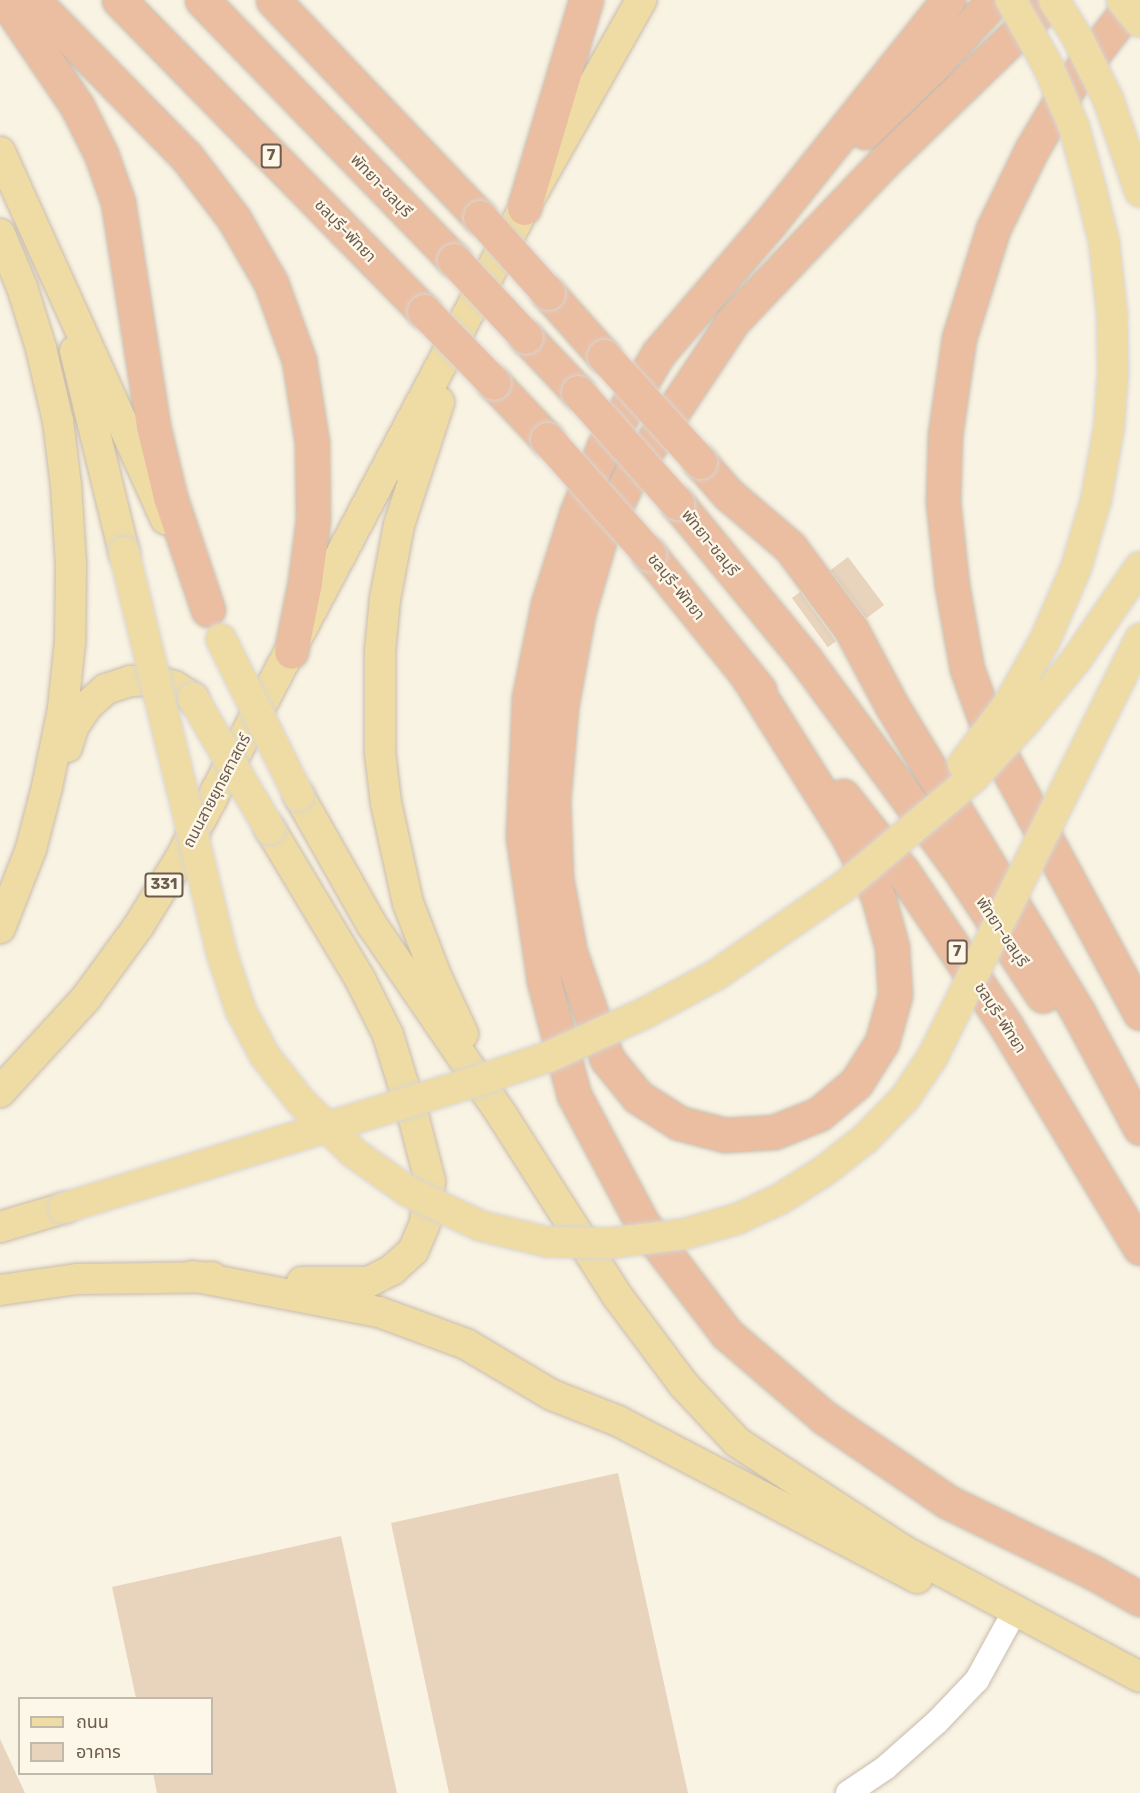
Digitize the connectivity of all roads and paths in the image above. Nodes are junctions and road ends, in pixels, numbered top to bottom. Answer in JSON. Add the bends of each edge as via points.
{"nodes":[{"id":1,"x":5,"y":0,"type":"edge"},
{"id":2,"x":33,"y":0,"type":"edge"},
{"id":3,"x":118,"y":0,"type":"edge"},
{"id":4,"x":202,"y":0,"type":"edge"},
{"id":5,"x":273,"y":0,"type":"edge"},
{"id":6,"x":586,"y":0,"type":"edge"},
{"id":7,"x":641,"y":0,"type":"edge"},
{"id":8,"x":948,"y":0,"type":"edge"},
{"id":9,"x":994,"y":0,"type":"edge"},
{"id":10,"x":1011,"y":0,"type":"edge"},
{"id":11,"x":1052,"y":0,"type":"edge"},
{"id":12,"x":1122,"y":0,"type":"edge"},
{"id":13,"x":1135,"y":0,"type":"edge"},
{"id":14,"x":1140,"y":22,"type":"edge"},
{"id":15,"x":0,"y":152,"type":"edge"},
{"id":16,"x":1140,"y":192,"type":"edge"},
{"id":17,"x":524,"y":208,"type":"junction"},
{"id":18,"x":31,"y":220,"type":"junction"},
{"id":19,"x":769,"y":225,"type":"junction"},
{"id":20,"x":0,"y":234,"type":"edge"},
{"id":21,"x":468,"y":315,"type":"junction"},
{"id":22,"x":1140,"y":567,"type":"edge"},
{"id":23,"x":214,"y":624,"type":"junction"},
{"id":24,"x":1140,"y":639,"type":"edge"},
{"id":25,"x":291,"y":652,"type":"junction"},
{"id":26,"x":746,"y":674,"type":"junction"},
{"id":27,"x":31,"y":849,"type":"junction"},
{"id":28,"x":843,"y":887,"type":"junction"},
{"id":29,"x":0,"y":928,"type":"edge"},
{"id":30,"x":1140,"y":1013,"type":"edge"},
{"id":31,"x":0,"y":1092,"type":"edge"},
{"id":32,"x":502,"y":1115,"type":"junction"},
{"id":33,"x":1140,"y":1128,"type":"edge"},
{"id":34,"x":1140,"y":1150,"type":"edge"},
{"id":35,"x":0,"y":1227,"type":"edge"},
{"id":36,"x":1140,"y":1248,"type":"edge"},
{"id":37,"x":192,"y":1276,"type":"junction"},
{"id":38,"x":0,"y":1290,"type":"edge"},
{"id":39,"x":1140,"y":1599,"type":"edge"},
{"id":40,"x":1010,"y":1620,"type":"junction"},
{"id":41,"x":1140,"y":1677,"type":"edge"},
{"id":42,"x":848,"y":1793,"type":"edge"}],
"edges":[{"from":1,"to":23,"type":"highway","via":[[77,106],[101,154],[118,202],[153,426],[170,497]]},
{"from":2,"to":25,"type":"highway","via":[[186,156],[234,219],[271,283],[299,360],[312,442],[312,520]]},
{"from":3,"to":26,"type":"highway","name":"ชลบุรี-พัทยา","number":"7","bridge":true,"via":[[547,439],[649,554]]},
{"from":4,"to":34,"type":"highway","name":"พัทยา-ชลบุรี","bridge":true,"via":[[578,392],[677,503],[805,659],[958,867]]},
{"from":5,"to":33,"type":"highway","bridge":true,"via":[[480,217],[728,494],[790,547],[851,629],[888,699],[1079,1014]]},
{"from":6,"to":17,"type":"highway"},
{"from":7,"to":17,"type":"main road"},
{"from":8,"to":19,"type":"highway"},
{"from":9,"to":19,"type":"highway","via":[[931,68]]},
{"from":10,"to":28,"type":"main road","bridge":true,"via":[[1048,66],[1074,127],[1104,242],[1112,313],[1113,372],[1109,427],[1096,500],[1076,568],[1045,640],[1008,705],[961,767]]},
{"from":11,"to":16,"type":"main road","bridge":true,"via":[[1077,37],[1108,99]]},
{"from":11,"to":26,"type":"highway","via":[[882,164],[733,321],[631,474],[599,541],[578,613],[561,707],[553,801],[555,878],[570,953],[608,1059],[638,1097],[678,1123],[725,1135],[774,1132],[819,1114],[856,1083],[882,1042],[895,995],[892,947],[878,896],[848,836]]},
{"from":12,"to":14,"type":"main road","bridge":true},
{"from":13,"to":30,"type":"highway","via":[[1073,80],[1032,149],[993,229],[959,338],[945,435],[943,502],[952,586],[967,669],[993,741]]},
{"from":15,"to":18,"type":"main road"},
{"from":17,"to":21,"type":"main road"},
{"from":18,"to":23,"type":"main road"},
{"from":18,"to":24,"type":"main road","bridge":true,"via":[[74,348],[222,954],[241,1011],[265,1056],[302,1103],[354,1152],[410,1192],[481,1226],[548,1242],[611,1243],[684,1234],[737,1219],[780,1199],[824,1172],[865,1139],[905,1098],[933,1056]]},
{"from":19,"to":39,"type":"highway","via":[[658,354],[604,446],[577,512],[548,604],[529,698],[523,837],[544,981],[574,1095],[642,1223],[727,1334],[825,1418],[948,1502]]},
{"from":20,"to":27,"type":"main road","via":[[41,348],[58,422],[71,565],[70,642],[63,709]]},
{"from":21,"to":25,"type":"main road","name":"ถนนสายยุทธศาสตร์"},
{"from":21,"to":32,"type":"main road","via":[[399,525],[380,651],[380,753],[386,803],[408,903],[436,976]]},
{"from":22,"to":28,"type":"main road","bridge":true,"via":[[1076,660],[1026,722],[973,778]]},
{"from":23,"to":32,"type":"main road","bridge":true,"via":[[300,796],[372,925]]},
{"from":25,"to":31,"type":"main road","name":"ถนนสายยุทธศาสตร์","number":"331","via":[[192,838],[138,927],[86,998]]},
{"from":26,"to":36,"type":"highway","name":"ชลบุรี-พัทยา","number":"7","via":[[903,872],[1006,1026]]},
{"from":27,"to":29,"type":"main road"},
{"from":27,"to":37,"type":"main road","bridge":true,"via":[[74,727],[87,705],[106,689],[130,681],[153,680],[174,686],[193,698],[360,980],[388,1035],[430,1181],[425,1223],[413,1251],[392,1270],[368,1282],[337,1284]]},
{"from":28,"to":35,"type":"main road","bridge":true,"via":[[716,975],[548,1057]]},
{"from":32,"to":41,"type":"main road","via":[[618,1297],[683,1384],[736,1442],[906,1552]]},
{"from":37,"to":38,"type":"main road","via":[[77,1279]]},
{"from":37,"to":40,"type":"main road","via":[[379,1312],[466,1344],[552,1395],[618,1421],[898,1570]]},
{"from":40,"to":41,"type":"main road"},
{"from":40,"to":42,"type":"street","via":[[976,1680],[937,1722]]}]}
